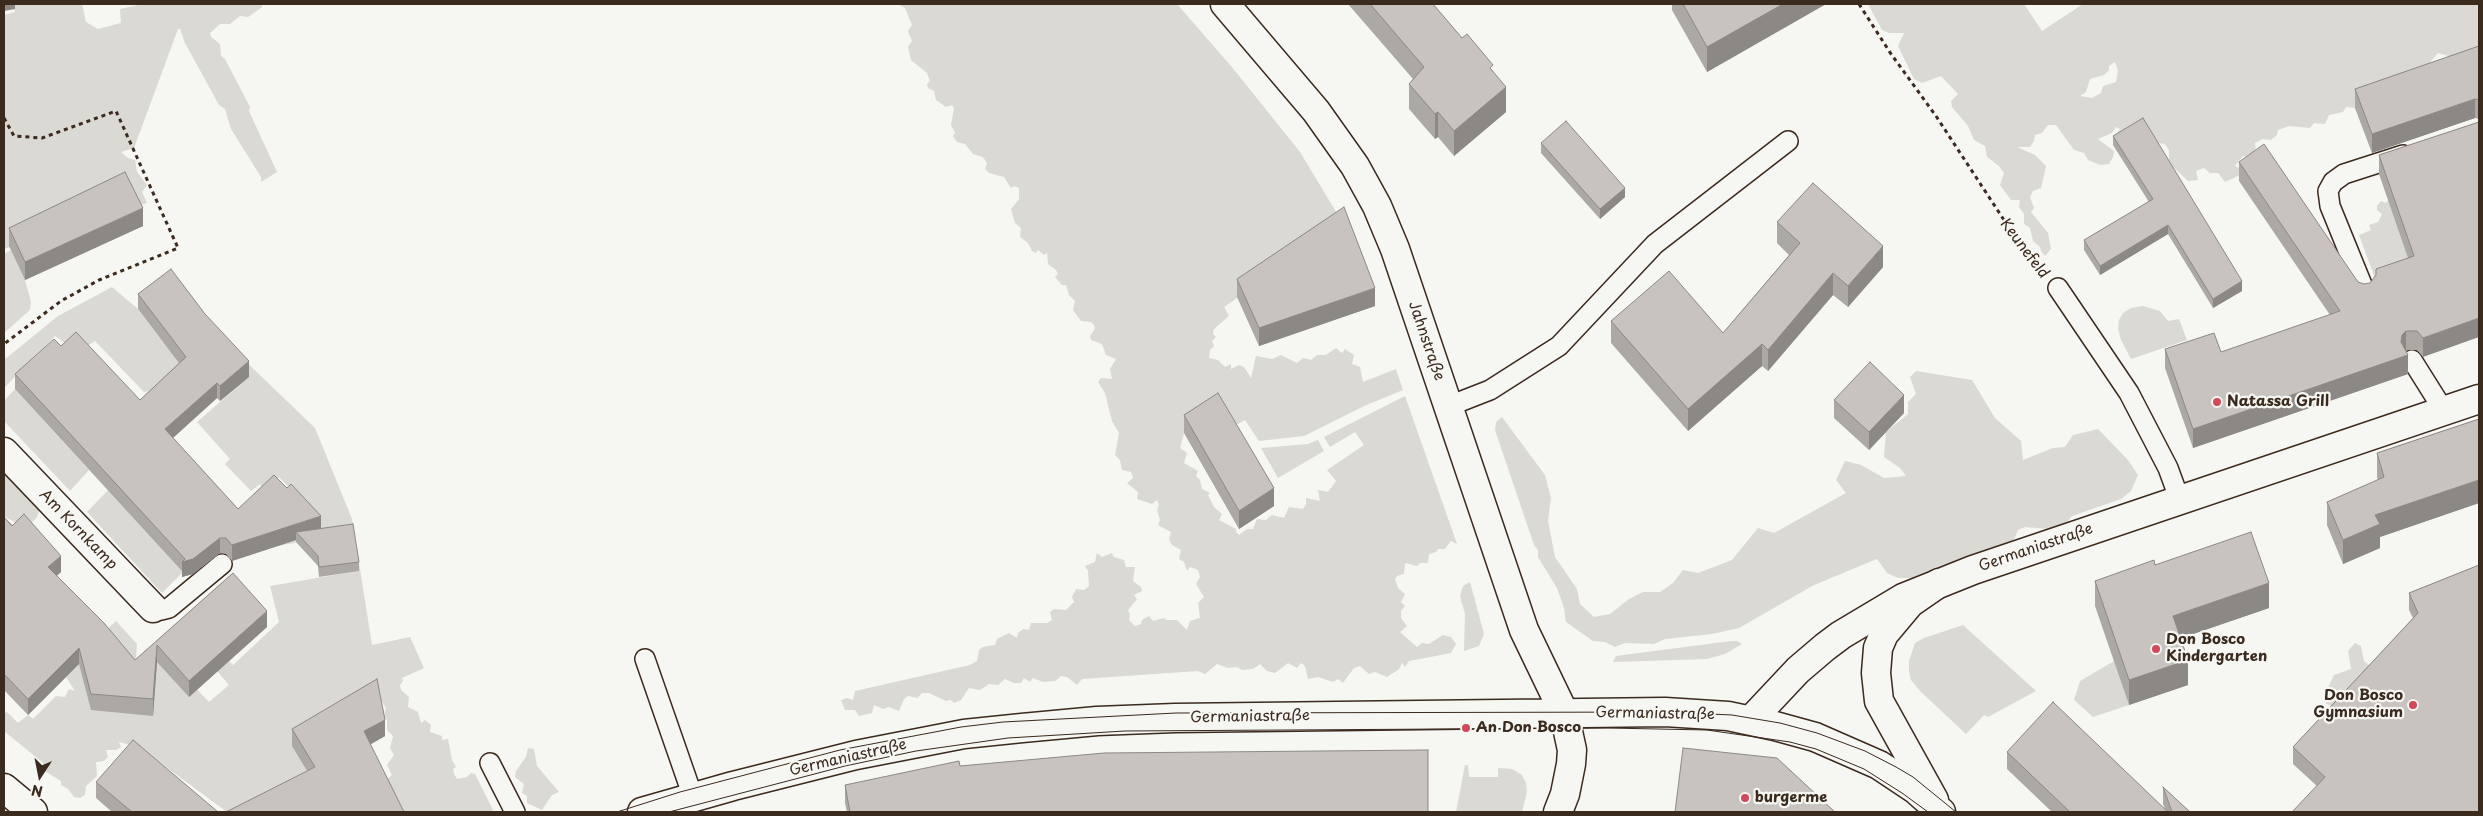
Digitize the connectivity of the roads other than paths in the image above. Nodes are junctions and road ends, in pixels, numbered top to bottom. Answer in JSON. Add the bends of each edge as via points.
{"nodes":[{"id":1,"x":1225,"y":4,"type":"edge"},
{"id":2,"x":1788,"y":141,"type":"dead end"},
{"id":3,"x":2423,"y":148,"type":"edge"},
{"id":4,"x":2058,"y":288,"type":"road end"},
{"id":5,"x":2365,"y":292,"type":"edge"},
{"id":6,"x":2412,"y":360,"type":"dead end"},
{"id":7,"x":2479,"y":399,"type":"edge"},
{"id":8,"x":1449,"y":406,"type":"junction"},
{"id":9,"x":2444,"y":411,"type":"junction"},
{"id":10,"x":4,"y":452,"type":"edge"},
{"id":11,"x":2180,"y":498,"type":"junction"},
{"id":12,"x":222,"y":564,"type":"dead end"},
{"id":13,"x":1939,"y":583,"type":"junction"},
{"id":14,"x":153,"y":608,"type":"joint"},
{"id":15,"x":646,"y":659,"type":"dead end"},
{"id":16,"x":1564,"y":713,"type":"junction"},
{"id":17,"x":1751,"y":720,"type":"junction"},
{"id":18,"x":490,"y":763,"type":"dead end"},
{"id":19,"x":4,"y":788,"type":"edge"},
{"id":20,"x":693,"y":797,"type":"junction"},
{"id":21,"x":1940,"y":811,"type":"edge"},
{"id":22,"x":32,"y":812,"type":"edge"},
{"id":23,"x":516,"y":812,"type":"edge"},
{"id":24,"x":642,"y":812,"type":"edge"},
{"id":25,"x":1558,"y":812,"type":"edge"}],
"edges":[{"from":1,"to":8,"type":"main road","name":"Jahnstraße","via":[[1316,111],[1368,188],[1390,234]]},
{"from":2,"to":8,"type":"lane","via":[[1655,244],[1560,346],[1490,390]]},
{"from":3,"to":5,"type":"lane","via":[[2344,174],[2330,187],[2330,206]]},
{"from":4,"to":11,"type":"lane","name":"Keunefeld","via":[[2129,393]]},
{"from":6,"to":9,"type":"lane"},
{"from":7,"to":9,"type":"main road","name":"Germaniastraße"},
{"from":8,"to":16,"type":"main road","name":"Jahnstraße","via":[[1524,630]]},
{"from":9,"to":11,"type":"main road","name":"Germaniastraße"},
{"from":10,"to":14,"type":"main road","name":"Am Kornkamp"},
{"from":11,"to":13,"type":"main road","name":"Germaniastraße"},
{"from":12,"to":14,"type":"lane","via":[[169,608]]},
{"from":13,"to":17,"type":"main road","name":"Germaniastraße","via":[[1903,598],[1841,635],[1798,670]]},
{"from":13,"to":21,"type":"main road","via":[[1910,603],[1884,634],[1878,648],[1876,673],[1878,700]]},
{"from":15,"to":20,"type":"lane"},
{"from":16,"to":17,"type":"main road","name":"Germaniastraße","via":[[1693,712]]},
{"from":16,"to":20,"type":"main road","name":"Germaniastraße","via":[[1175,718],[1022,728],[964,734],[856,755]]},
{"from":16,"to":25,"type":"main road","name":"Jahnstraße","via":[[1572,750],[1565,794]]},
{"from":17,"to":21,"type":"main road","via":[[1815,737],[1860,755],[1915,789]]},
{"from":18,"to":23,"type":"lane"},
{"from":19,"to":22,"type":"main road"},
{"from":20,"to":24,"type":"main road","name":"Germaniastraße"}]}
